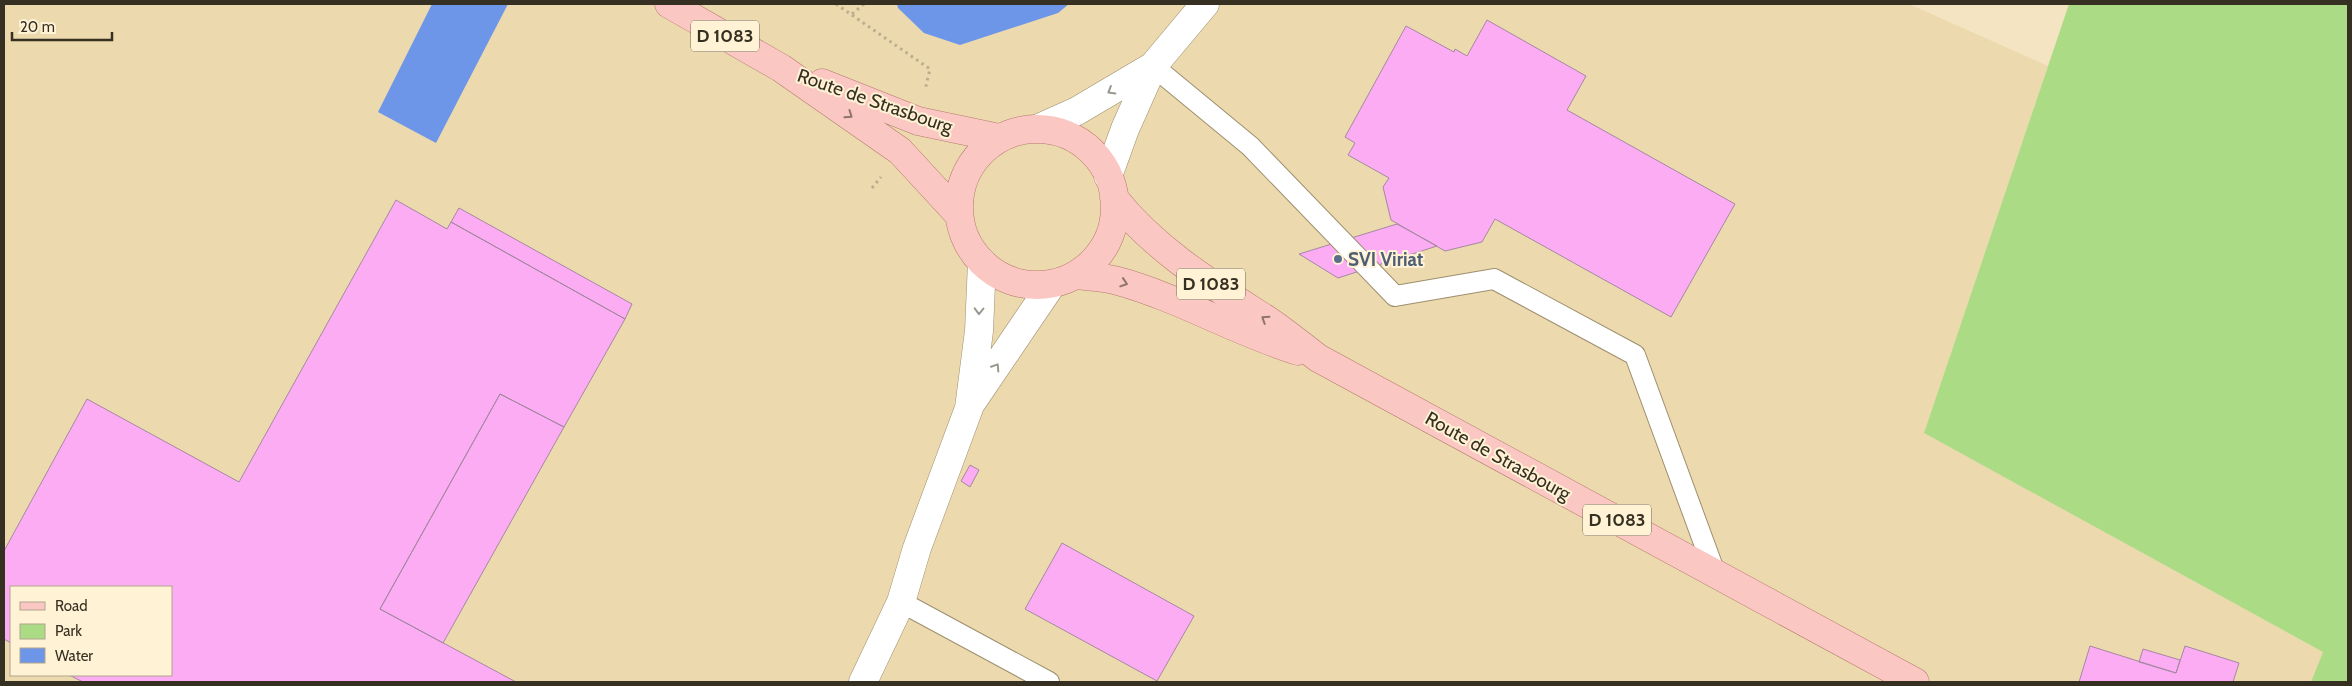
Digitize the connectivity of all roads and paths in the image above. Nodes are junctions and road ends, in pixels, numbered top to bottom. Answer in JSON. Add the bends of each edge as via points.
{"nodes":[{"id":1,"x":669,"y":4,"type":"edge"},
{"id":2,"x":864,"y":4,"type":"edge"},
{"id":3,"x":1205,"y":4,"type":"edge"},
{"id":4,"x":852,"y":14,"type":"dead end"},
{"id":5,"x":1153,"y":66,"type":"junction"},
{"id":6,"x":781,"y":68,"type":"junction"},
{"id":7,"x":1039,"y":128,"type":"junction"},
{"id":8,"x":999,"y":138,"type":"junction"},
{"id":9,"x":1111,"y":187,"type":"junction"},
{"id":10,"x":959,"y":215,"type":"junction"},
{"id":11,"x":982,"y":262,"type":"junction"},
{"id":12,"x":1064,"y":279,"type":"junction"},
{"id":13,"x":1318,"y":358,"type":"junction"},
{"id":14,"x":969,"y":408,"type":"junction"},
{"id":15,"x":1715,"y":573,"type":"junction"},
{"id":16,"x":901,"y":602,"type":"junction"},
{"id":17,"x":863,"y":682,"type":"edge"},
{"id":18,"x":1049,"y":682,"type":"edge"},
{"id":19,"x":1915,"y":682,"type":"edge"}],
"edges":[{"from":1,"to":6,"type":"main road","name":"Route de Strasbourg","number":"D 1083"},
{"from":2,"to":4,"type":"path"},
{"from":3,"to":5,"type":"street"},
{"from":5,"to":7,"type":"street","one_way":true,"via":[[1077,111]]},
{"from":5,"to":9,"type":"street","via":[[1125,128]]},
{"from":5,"to":15,"type":"lane","via":[[1250,146],[1395,296],[1494,279],[1635,355]]},
{"from":6,"to":8,"type":"main road","name":"Route de Strasbourg","number":"D 1083","via":[[918,120]]},
{"from":6,"to":10,"type":"main road","name":"Route de Strasbourg","number":"D 1083","one_way":true,"via":[[900,151]]},
{"from":7,"to":8,"type":"main road","via":[[1019,130]]},
{"from":7,"to":9,"type":"main road","via":[[1060,132],[1079,141],[1096,156]]},
{"from":8,"to":10,"type":"main road","via":[[980,152],[967,170],[960,192]]},
{"from":9,"to":12,"type":"main road","via":[[1114,220],[1106,242],[1093,261]]},
{"from":13,"to":9,"type":"main road","name":"Route de Strasbourg","number":"D 1083","one_way":true,"via":[[1268,320],[1215,288],[1139,228]]},
{"from":10,"to":11,"type":"main road","via":[[966,240]]},
{"from":11,"to":12,"type":"main road","via":[[1003,277],[1027,285]]},
{"from":11,"to":14,"type":"street","one_way":true,"via":[[979,331]]},
{"from":12,"to":13,"type":"main road","name":"Route de Strasbourg","number":"D 1083","one_way":true,"via":[[1115,280],[1258,338]]},
{"from":14,"to":12,"type":"street","one_way":true},
{"from":13,"to":15,"type":"main road","name":"Route de Strasbourg","number":"D 1083"},
{"from":14,"to":16,"type":"street","via":[[917,548]]},
{"from":15,"to":19,"type":"main road","name":"Route de Strasbourg","number":"D 1083"},
{"from":16,"to":17,"type":"street"},
{"from":16,"to":18,"type":"lane"}]}
